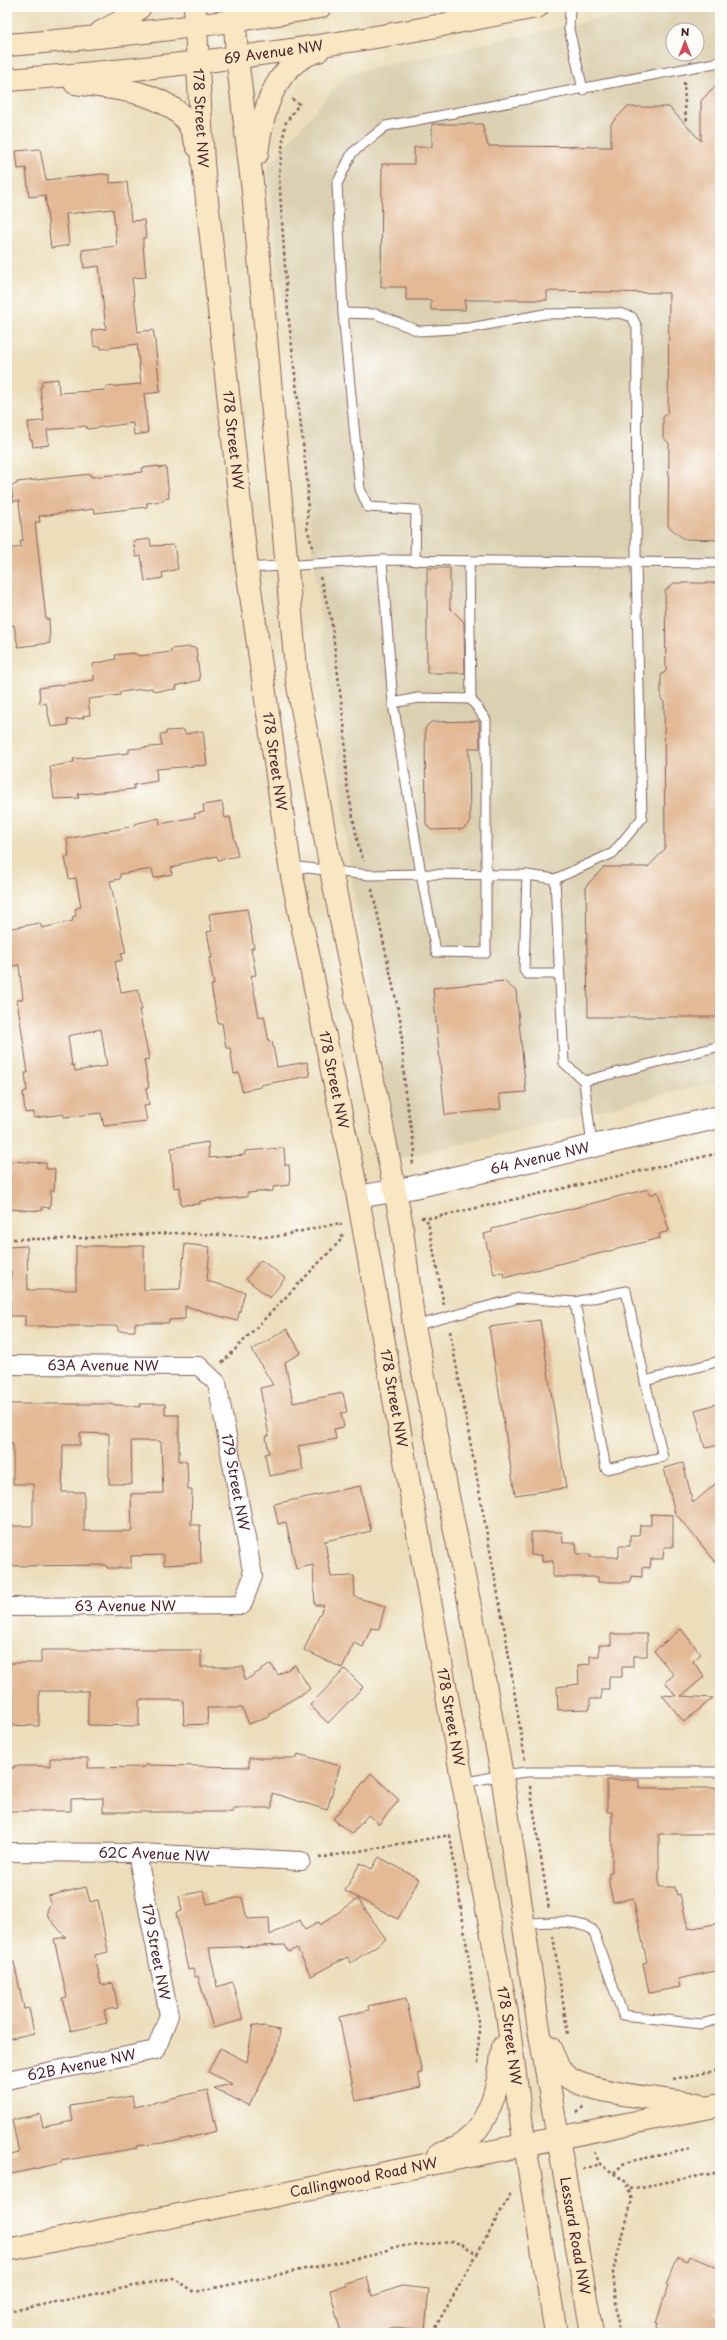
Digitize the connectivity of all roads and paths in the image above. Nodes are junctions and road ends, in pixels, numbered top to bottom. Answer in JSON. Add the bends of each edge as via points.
{"nodes":[{"id":1,"x":140,"y":7,"type":"edge"},
{"id":2,"x":320,"y":7,"type":"edge"},
{"id":3,"x":537,"y":7,"type":"edge"},
{"id":4,"x":570,"y":7,"type":"edge"},
{"id":5,"x":234,"y":14,"type":"edge"},
{"id":6,"x":195,"y":17,"type":"edge"},
{"id":7,"x":87,"y":39,"type":"junction"},
{"id":8,"x":350,"y":41,"type":"junction"},
{"id":9,"x":7,"y":44,"type":"edge"},
{"id":10,"x":237,"y":57,"type":"junction"},
{"id":11,"x":196,"y":62,"type":"junction"},
{"id":12,"x":720,"y":62,"type":"edge"},
{"id":13,"x":684,"y":70,"type":"junction"},
{"id":14,"x":44,"y":78,"type":"junction"},
{"id":15,"x":7,"y":80,"type":"edge"},
{"id":16,"x":583,"y":90,"type":"junction"},
{"id":17,"x":300,"y":104,"type":"dead end"},
{"id":18,"x":686,"y":124,"type":"dead end"},
{"id":19,"x":203,"y":163,"type":"junction"},
{"id":20,"x":253,"y":191,"type":"junction"},
{"id":21,"x":343,"y":313,"type":"junction"},
{"id":22,"x":382,"y":560,"type":"junction"},
{"id":23,"x":415,"y":561,"type":"junction"},
{"id":24,"x":470,"y":561,"type":"junction"},
{"id":25,"x":636,"y":563,"type":"junction"},
{"id":26,"x":720,"y":563,"type":"edge"},
{"id":27,"x":317,"y":564,"type":"junction"},
{"id":28,"x":285,"y":566,"type":"junction"},
{"id":29,"x":247,"y":568,"type":"junction"},
{"id":30,"x":471,"y":699,"type":"junction"},
{"id":31,"x":394,"y":703,"type":"junction"},
{"id":32,"x":290,"y":866,"type":"junction"},
{"id":33,"x":331,"y":870,"type":"junction"},
{"id":34,"x":421,"y":874,"type":"junction"},
{"id":35,"x":486,"y":874,"type":"junction"},
{"id":36,"x":369,"y":875,"type":"junction"},
{"id":37,"x":527,"y":875,"type":"junction"},
{"id":38,"x":555,"y":879,"type":"junction"},
{"id":39,"x":559,"y":974,"type":"junction"},
{"id":40,"x":720,"y":1046,"type":"edge"},
{"id":41,"x":584,"y":1081,"type":"junction"},
{"id":42,"x":720,"y":1117,"type":"edge"},
{"id":43,"x":592,"y":1146,"type":"junction"},
{"id":44,"x":720,"y":1153,"type":"edge"},
{"id":45,"x":404,"y":1189,"type":"junction"},
{"id":46,"x":358,"y":1198,"type":"junction"},
{"id":47,"x":410,"y":1219,"type":"junction"},
{"id":48,"x":364,"y":1229,"type":"junction"},
{"id":49,"x":343,"y":1234,"type":"junction"},
{"id":50,"x":7,"y":1240,"type":"edge"},
{"id":51,"x":344,"y":1242,"type":"dead end"},
{"id":52,"x":575,"y":1302,"type":"junction"},
{"id":53,"x":447,"y":1317,"type":"junction"},
{"id":54,"x":414,"y":1326,"type":"junction"},
{"id":55,"x":720,"y":1361,"type":"edge"},
{"id":56,"x":7,"y":1365,"type":"edge"},
{"id":57,"x":204,"y":1371,"type":"junction"},
{"id":58,"x":645,"y":1381,"type":"junction"},
{"id":59,"x":242,"y":1605,"type":"joint"},
{"id":60,"x":7,"y":1607,"type":"edge"},
{"id":61,"x":527,"y":1772,"type":"junction"},
{"id":62,"x":720,"y":1772,"type":"edge"},
{"id":63,"x":502,"y":1775,"type":"junction"},
{"id":64,"x":463,"y":1783,"type":"junction"},
{"id":65,"x":449,"y":1827,"type":"dead end"},
{"id":66,"x":450,"y":1835,"type":"junction"},
{"id":67,"x":7,"y":1852,"type":"edge"},
{"id":68,"x":137,"y":1853,"type":"junction"},
{"id":69,"x":301,"y":1861,"type":"joint"},
{"id":70,"x":525,"y":1923,"type":"junction"},
{"id":71,"x":552,"y":1924,"type":"junction"},
{"id":72,"x":507,"y":2014,"type":"junction"},
{"id":73,"x":720,"y":2019,"type":"edge"},
{"id":74,"x":538,"y":2023,"type":"junction"},
{"id":75,"x":568,"y":2043,"type":"dead end"},
{"id":76,"x":156,"y":2050,"type":"joint"},
{"id":77,"x":478,"y":2069,"type":"dead end"},
{"id":78,"x":7,"y":2080,"type":"edge"},
{"id":79,"x":716,"y":2106,"type":"edge"},
{"id":80,"x":560,"y":2138,"type":"junction"},
{"id":81,"x":526,"y":2145,"type":"junction"},
{"id":82,"x":691,"y":2149,"type":"dead end"},
{"id":83,"x":600,"y":2164,"type":"dead end"},
{"id":84,"x":397,"y":2170,"type":"junction"},
{"id":85,"x":720,"y":2172,"type":"edge"},
{"id":86,"x":614,"y":2173,"type":"junction"},
{"id":87,"x":514,"y":2189,"type":"dead end"},
{"id":88,"x":630,"y":2189,"type":"junction"},
{"id":89,"x":7,"y":2250,"type":"edge"},
{"id":90,"x":477,"y":2254,"type":"junction"},
{"id":91,"x":7,"y":2312,"type":"edge"},
{"id":92,"x":432,"y":2333,"type":"edge"},
{"id":93,"x":556,"y":2333,"type":"edge"},
{"id":94,"x":592,"y":2333,"type":"edge"},
{"id":95,"x":619,"y":2333,"type":"edge"}],
"edges":[{"from":1,"to":7,"type":"main road","via":[[129,17]]},
{"from":2,"to":5,"type":"main road"},
{"from":3,"to":8,"type":"main road","name":"69 Avenue NW"},
{"from":4,"to":16,"type":"lane","via":[[569,29]]},
{"from":5,"to":6,"type":"main road"},
{"from":5,"to":10,"type":"main road"},
{"from":6,"to":7,"type":"main road"},
{"from":6,"to":11,"type":"main road","name":"178 Street NW"},
{"from":7,"to":9,"type":"main road"},
{"from":8,"to":10,"type":"main road","name":"69 Avenue NW"},
{"from":8,"to":20,"type":"main road","via":[[315,52],[292,64],[274,88],[261,121]]},
{"from":10,"to":11,"type":"main road","name":"69 Avenue NW"},
{"from":10,"to":20,"type":"main road"},
{"from":11,"to":14,"type":"main road","name":"69 Avenue NW"},
{"from":11,"to":19,"type":"main road","name":"178 Street NW"},
{"from":12,"to":13,"type":"lane"},
{"from":13,"to":16,"type":"lane"},
{"from":13,"to":18,"type":"path"},
{"from":14,"to":15,"type":"main road","name":"69 Avenue NW"},
{"from":14,"to":19,"type":"main road","via":[[129,91],[164,102],[187,121]]},
{"from":16,"to":21,"type":"lane","via":[[386,126],[352,153],[337,184]]},
{"from":17,"to":27,"type":"path","via":[[285,124],[279,175],[288,313],[308,488],[307,527]]},
{"from":19,"to":29,"type":"main road","name":"178 Street NW"},
{"from":20,"to":28,"type":"main road"},
{"from":21,"to":23,"type":"lane","via":[[360,489],[368,507],[416,510]]},
{"from":21,"to":25,"type":"lane","via":[[376,314],[419,331],[470,328],[544,314],[619,313],[632,317],[637,327]]},
{"from":22,"to":23,"type":"lane"},
{"from":22,"to":27,"type":"lane"},
{"from":22,"to":31,"type":"lane"},
{"from":23,"to":24,"type":"lane"},
{"from":24,"to":25,"type":"lane"},
{"from":24,"to":30,"type":"lane"},
{"from":25,"to":26,"type":"lane"},
{"from":25,"to":38,"type":"lane","via":[[642,818],[613,852]]},
{"from":27,"to":28,"type":"lane"},
{"from":27,"to":36,"type":"path","via":[[331,618],[345,732],[346,780],[359,849]]},
{"from":28,"to":29,"type":"lane"},
{"from":28,"to":33,"type":"main road","via":[[297,680]]},
{"from":29,"to":32,"type":"main road","name":"178 Street NW"},
{"from":30,"to":31,"type":"lane","via":[[418,698]]},
{"from":30,"to":35,"type":"lane","via":[[486,720]]},
{"from":31,"to":34,"type":"lane"},
{"from":32,"to":33,"type":"lane"},
{"from":32,"to":46,"type":"main road","name":"178 Street NW"},
{"from":33,"to":36,"type":"lane"},
{"from":33,"to":45,"type":"main road"},
{"from":34,"to":35,"type":"lane"},
{"from":34,"to":35,"type":"lane","via":[[436,952],[486,952]]},
{"from":34,"to":36,"type":"lane"},
{"from":35,"to":37,"type":"lane"},
{"from":36,"to":45,"type":"path","via":[[401,1023],[406,1093],[415,1150],[411,1173]]},
{"from":37,"to":38,"type":"lane"},
{"from":37,"to":39,"type":"lane","via":[[524,970],[527,974]]},
{"from":38,"to":39,"type":"lane"},
{"from":39,"to":41,"type":"lane","via":[[564,1063]]},
{"from":40,"to":41,"type":"lane"},
{"from":41,"to":43,"type":"lane"},
{"from":42,"to":43,"type":"street","name":"64 Avenue NW"},
{"from":43,"to":45,"type":"street","name":"64 Avenue NW"},
{"from":44,"to":47,"type":"path","via":[[432,1218]]},
{"from":45,"to":46,"type":"street","name":"64 Avenue NW"},
{"from":45,"to":47,"type":"main road"},
{"from":45,"to":47,"type":"path"},
{"from":46,"to":48,"type":"main road","name":"178 Street NW"},
{"from":47,"to":53,"type":"path","via":[[428,1222]]},
{"from":47,"to":54,"type":"main road"},
{"from":48,"to":49,"type":"path"},
{"from":48,"to":64,"type":"main road","name":"178 Street NW"},
{"from":49,"to":50,"type":"path","via":[[340,1223],[274,1237],[173,1232]]},
{"from":49,"to":51,"type":"path"},
{"from":49,"to":57,"type":"path","via":[[340,1241]]},
{"from":52,"to":53,"type":"lane","via":[[519,1298]]},
{"from":52,"to":58,"type":"lane","via":[[626,1292]]},
{"from":52,"to":58,"type":"lane","via":[[606,1469],[663,1457]]},
{"from":53,"to":54,"type":"lane"},
{"from":53,"to":61,"type":"path","via":[[506,1638]]},
{"from":54,"to":63,"type":"main road"},
{"from":55,"to":58,"type":"lane"},
{"from":56,"to":57,"type":"street","name":"63A Avenue NW"},
{"from":57,"to":59,"type":"street","name":"179 Street NW","via":[[217,1383],[253,1576]]},
{"from":59,"to":60,"type":"street","name":"63 Avenue NW"},
{"from":61,"to":62,"type":"lane"},
{"from":61,"to":63,"type":"lane"},
{"from":61,"to":71,"type":"path"},
{"from":63,"to":64,"type":"lane"},
{"from":63,"to":70,"type":"main road"},
{"from":64,"to":72,"type":"main road","name":"178 Street NW"},
{"from":65,"to":66,"type":"path"},
{"from":66,"to":69,"type":"path"},
{"from":66,"to":77,"type":"path","via":[[479,2027]]},
{"from":67,"to":68,"type":"street","name":"62C Avenue NW"},
{"from":68,"to":69,"type":"street","name":"62C Avenue NW"},
{"from":68,"to":76,"type":"street","name":"179 Street NW","via":[[169,2015]]},
{"from":70,"to":71,"type":"lane"},
{"from":70,"to":74,"type":"main road"},
{"from":71,"to":73,"type":"lane","via":[[584,1924],[593,1930],[622,2015],[701,2024]]},
{"from":71,"to":75,"type":"path"},
{"from":72,"to":81,"type":"main road","name":"178 Street NW"},
{"from":72,"to":84,"type":"main road","via":[[500,2075],[485,2119],[458,2147]]},
{"from":74,"to":79,"type":"main road","via":[[564,2074],[576,2082],[598,2088]]},
{"from":74,"to":80,"type":"main road"},
{"from":76,"to":78,"type":"street","name":"62B Avenue NW"},
{"from":79,"to":80,"type":"main road","name":"Callingwood Road NW"},
{"from":80,"to":81,"type":"main road","name":"Callingwood Road NW"},
{"from":80,"to":94,"type":"main road","name":"Lessard Road NW"},
{"from":81,"to":84,"type":"main road","name":"Callingwood Road NW"},
{"from":81,"to":93,"type":"main road"},
{"from":82,"to":86,"type":"path","via":[[630,2161]]},
{"from":83,"to":86,"type":"path"},
{"from":84,"to":89,"type":"main road","name":"Callingwood Road NW"},
{"from":85,"to":88,"type":"path"},
{"from":86,"to":88,"type":"path","via":[[626,2182]]},
{"from":87,"to":90,"type":"path"},
{"from":88,"to":95,"type":"path","via":[[632,2205],[613,2272]]},
{"from":90,"to":91,"type":"path","via":[[458,2242],[394,2247],[377,2254],[195,2292],[173,2278]]},
{"from":90,"to":92,"type":"path"}]}
